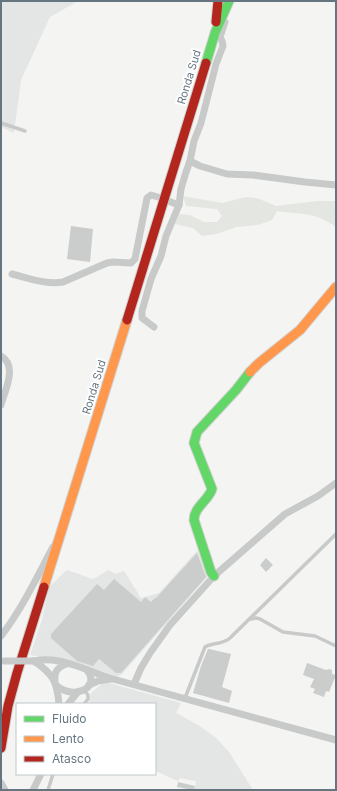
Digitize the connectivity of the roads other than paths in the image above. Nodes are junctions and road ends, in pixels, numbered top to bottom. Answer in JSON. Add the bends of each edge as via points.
{"nodes":[{"id":1,"x":218,"y":1,"type":"edge"},
{"id":2,"x":230,"y":1,"type":"edge"},
{"id":3,"x":215,"y":34,"type":"junction"},
{"id":4,"x":1,"y":123,"type":"edge"},
{"id":5,"x":25,"y":131,"type":"dead end"},
{"id":6,"x":190,"y":161,"type":"junction"},
{"id":7,"x":336,"y":185,"type":"edge"},
{"id":8,"x":158,"y":196,"type":"dead end"},
{"id":9,"x":168,"y":201,"type":"dead end"},
{"id":10,"x":179,"y":205,"type":"junction"},
{"id":11,"x":12,"y":274,"type":"dead end"},
{"id":12,"x":336,"y":287,"type":"edge"},
{"id":13,"x":154,"y":327,"type":"dead end"},
{"id":14,"x":1,"y":356,"type":"edge"},
{"id":15,"x":1,"y":405,"type":"edge"},
{"id":16,"x":336,"y":483,"type":"edge"},
{"id":17,"x":63,"y":527,"type":"junction"},
{"id":18,"x":336,"y":534,"type":"edge"},
{"id":19,"x":214,"y":576,"type":"junction"},
{"id":20,"x":250,"y":619,"type":"junction"},
{"id":21,"x":1,"y":636,"type":"edge"},
{"id":22,"x":336,"y":646,"type":"edge"},
{"id":23,"x":2,"y":661,"type":"edge"},
{"id":24,"x":34,"y":661,"type":"junction"},
{"id":25,"x":67,"y":664,"type":"junction"},
{"id":26,"x":87,"y":670,"type":"junction"},
{"id":27,"x":111,"y":678,"type":"junction"},
{"id":28,"x":56,"y":684,"type":"junction"},
{"id":29,"x":134,"y":684,"type":"junction"},
{"id":30,"x":87,"y":687,"type":"junction"},
{"id":31,"x":77,"y":693,"type":"junction"},
{"id":32,"x":185,"y":698,"type":"junction"},
{"id":33,"x":59,"y":703,"type":"edge"},
{"id":34,"x":69,"y":703,"type":"edge"},
{"id":35,"x":85,"y":703,"type":"edge"},
{"id":36,"x":336,"y":740,"type":"edge"},
{"id":37,"x":1,"y":748,"type":"edge"},
{"id":38,"x":42,"y":775,"type":"edge"},
{"id":39,"x":43,"y":775,"type":"edge"},
{"id":40,"x":53,"y":775,"type":"edge"},
{"id":41,"x":1,"y":782,"type":"edge"},
{"id":42,"x":5,"y":790,"type":"edge"},
{"id":43,"x":33,"y":790,"type":"edge"},
{"id":44,"x":39,"y":790,"type":"edge"},
{"id":45,"x":48,"y":790,"type":"edge"}],
"edges":[{"from":1,"to":3,"type":"main road"},
{"from":2,"to":3,"type":"main road"},
{"from":2,"to":6,"type":"street","via":[[220,37],[223,46]]},
{"from":3,"to":17,"type":"main road","name":"Ronda Sud"},
{"from":4,"to":5,"type":"lane"},
{"from":6,"to":7,"type":"street","via":[[227,174]]},
{"from":6,"to":10,"type":"street"},
{"from":8,"to":11,"type":"street","via":[[147,198],[131,263],[107,263],[58,283]]},
{"from":9,"to":10,"type":"street"},
{"from":10,"to":13,"type":"street","via":[[151,279],[142,312],[142,318]]},
{"from":12,"to":19,"type":"main road","via":[[297,334],[256,366],[195,436],[194,443],[212,489],[196,511],[194,520]]},
{"from":14,"to":15,"type":"street","via":[[10,369]]},
{"from":16,"to":19,"type":"street","via":[[285,514]]},
{"from":17,"to":21,"type":"street","via":[[32,588]]},
{"from":17,"to":37,"type":"main road","name":"Ronda Sud","via":[[17,673]]},
{"from":18,"to":20,"type":"lane"},
{"from":19,"to":29,"type":"street","via":[[170,625],[150,653]]},
{"from":20,"to":22,"type":"lane","via":[[256,618],[284,632],[315,636]]},
{"from":20,"to":32,"type":"lane","via":[[227,641],[205,647]]},
{"from":23,"to":24,"type":"street","bridge":true},
{"from":24,"to":25,"type":"street","via":[[46,660]]},
{"from":24,"to":28,"type":"street","via":[[47,670]]},
{"from":25,"to":26,"type":"street"},
{"from":25,"to":28,"type":"street","via":[[60,666],[56,671]]},
{"from":26,"to":27,"type":"street"},
{"from":26,"to":30,"type":"street","via":[[90,676]]},
{"from":27,"to":29,"type":"street"},
{"from":27,"to":30,"type":"street"},
{"from":28,"to":31,"type":"street","via":[[66,691]]},
{"from":28,"to":33,"type":"street"},
{"from":29,"to":32,"type":"street"},
{"from":30,"to":31,"type":"street"},
{"from":30,"to":35,"type":"lane","via":[[88,699]]},
{"from":31,"to":34,"type":"street"},
{"from":32,"to":36,"type":"street"},
{"from":38,"to":43,"type":"street"},
{"from":39,"to":44,"type":"street"},
{"from":40,"to":45,"type":"lane"},
{"from":41,"to":42,"type":"street"}]}
